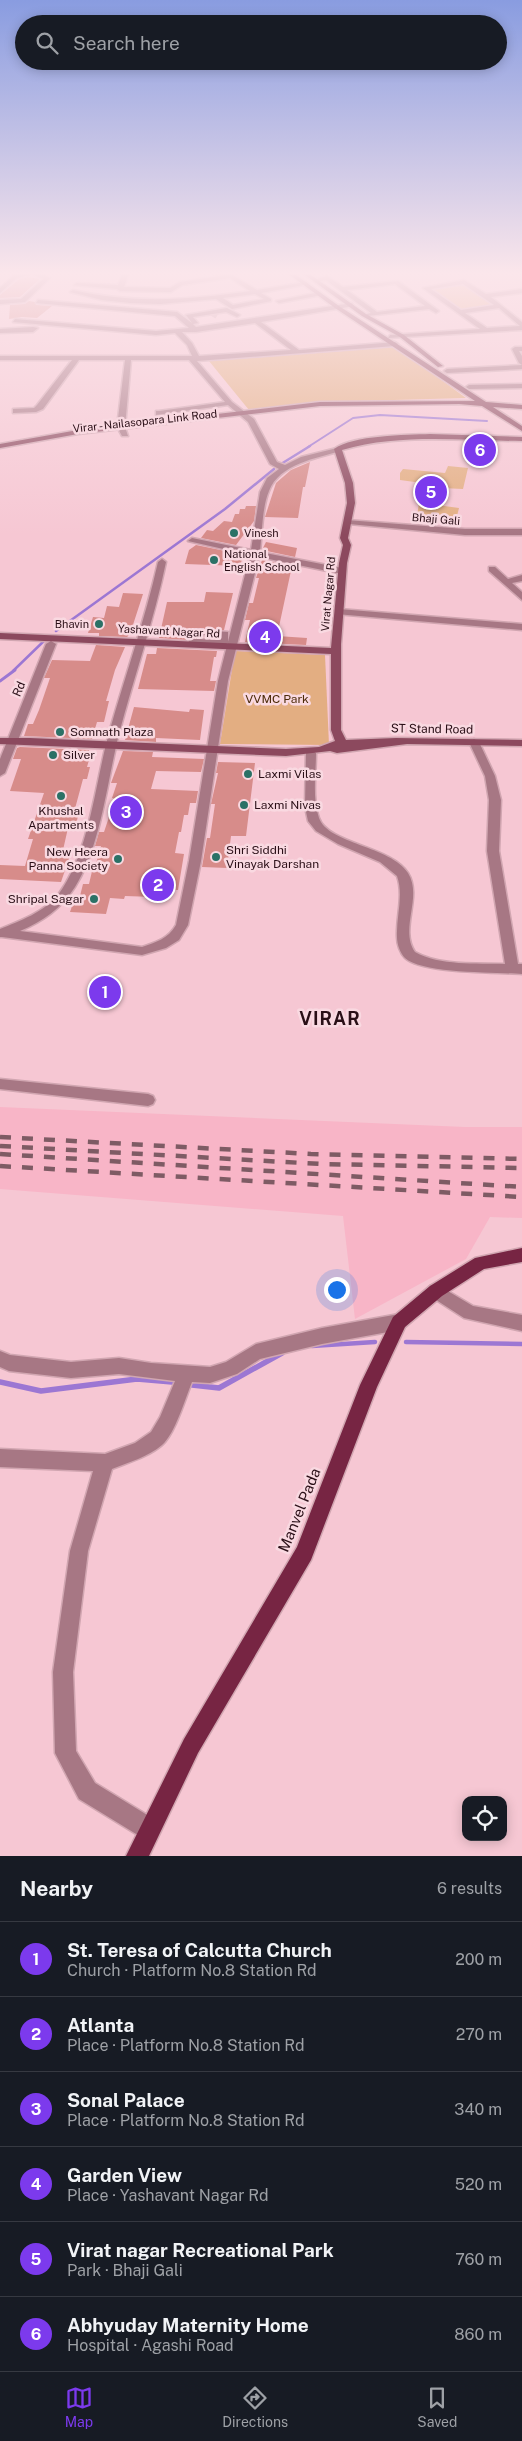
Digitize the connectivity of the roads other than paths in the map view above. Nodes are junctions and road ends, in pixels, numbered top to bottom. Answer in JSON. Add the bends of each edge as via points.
{"nodes":[{"id":1,"x":74,"y":362,"type":"edge"},
{"id":2,"x":128,"y":362,"type":"edge"},
{"id":3,"x":196,"y":362,"type":"edge"},
{"id":4,"x":422,"y":362,"type":"edge"},
{"id":5,"x":435,"y":362,"type":"edge"},
{"id":6,"x":522,"y":367,"type":"edge"},
{"id":7,"x":447,"y":371,"type":"junction"},
{"id":8,"x":500,"y":377,"type":"junction"},
{"id":9,"x":469,"y":386,"type":"junction"},
{"id":10,"x":522,"y":386,"type":"edge"},
{"id":11,"x":230,"y":403,"type":"junction"},
{"id":12,"x":475,"y":404,"type":"junction"},
{"id":13,"x":487,"y":405,"type":"junction"},
{"id":14,"x":500,"y":406,"type":"junction"},
{"id":15,"x":522,"y":407,"type":"edge"},
{"id":16,"x":16,"y":411,"type":"dead end"},
{"id":17,"x":159,"y":413,"type":"dead end"},
{"id":18,"x":241,"y":418,"type":"junction"},
{"id":19,"x":251,"y":420,"type":"junction"},
{"id":20,"x":522,"y":421,"type":"edge"},
{"id":21,"x":213,"y":425,"type":"dead end"},
{"id":22,"x":123,"y":430,"type":"junction"},
{"id":23,"x":522,"y":430,"type":"edge"},
{"id":24,"x":522,"y":439,"type":"edge"},
{"id":25,"x":0,"y":446,"type":"edge"},
{"id":26,"x":338,"y":449,"type":"junction"},
{"id":27,"x":0,"y":453,"type":"edge"},
{"id":28,"x":280,"y":466,"type":"junction"},
{"id":29,"x":349,"y":522,"type":"junction"},
{"id":30,"x":522,"y":532,"type":"edge"},
{"id":31,"x":192,"y":541,"type":"dead end"},
{"id":32,"x":255,"y":554,"type":"junction"},
{"id":33,"x":162,"y":562,"type":"dead end"},
{"id":34,"x":492,"y":569,"type":"dead end"},
{"id":35,"x":503,"y":569,"type":"dead end"},
{"id":36,"x":338,"y":570,"type":"junction"},
{"id":37,"x":522,"y":578,"type":"edge"},
{"id":38,"x":509,"y":582,"type":"junction"},
{"id":39,"x":522,"y":597,"type":"edge"},
{"id":40,"x":339,"y":612,"type":"junction"},
{"id":41,"x":522,"y":627,"type":"edge"},
{"id":42,"x":0,"y":632,"type":"edge"},
{"id":43,"x":203,"y":632,"type":"dead end"},
{"id":44,"x":217,"y":633,"type":"dead end"},
{"id":45,"x":0,"y":636,"type":"edge"},
{"id":46,"x":53,"y":640,"type":"junction"},
{"id":47,"x":142,"y":641,"type":"junction"},
{"id":48,"x":225,"y":645,"type":"junction"},
{"id":49,"x":332,"y":651,"type":"junction"},
{"id":50,"x":0,"y":741,"type":"edge"},
{"id":51,"x":12,"y":741,"type":"junction"},
{"id":52,"x":474,"y":742,"type":"junction"},
{"id":53,"x":112,"y":743,"type":"junction"},
{"id":54,"x":522,"y":743,"type":"edge"},
{"id":55,"x":337,"y":747,"type":"junction"},
{"id":56,"x":211,"y":751,"type":"junction"},
{"id":57,"x":310,"y":753,"type":"junction"},
{"id":58,"x":0,"y":772,"type":"edge"},
{"id":59,"x":1,"y":934,"type":"edge"},
{"id":60,"x":517,"y":968,"type":"edge"},
{"id":61,"x":0,"y":1084,"type":"edge"},
{"id":62,"x":148,"y":1100,"type":"dead end"},
{"id":63,"x":522,"y":1255,"type":"edge"},
{"id":64,"x":436,"y":1291,"type":"junction"},
{"id":65,"x":399,"y":1322,"type":"junction"},
{"id":66,"x":522,"y":1323,"type":"edge"},
{"id":67,"x":0,"y":1359,"type":"edge"},
{"id":68,"x":186,"y":1375,"type":"junction"},
{"id":69,"x":0,"y":1458,"type":"edge"},
{"id":70,"x":105,"y":1463,"type":"junction"},
{"id":71,"x":149,"y":1829,"type":"junction"},
{"id":72,"x":136,"y":1856,"type":"edge"}],
"edges":[{"from":1,"to":16,"type":"street","via":[[40,407]]},
{"from":2,"to":22,"type":"street"},
{"from":3,"to":11,"type":"street"},
{"from":4,"to":13,"type":"street"},
{"from":5,"to":7,"type":"street"},
{"from":6,"to":8,"type":"street"},
{"from":7,"to":8,"type":"street"},
{"from":7,"to":9,"type":"street"},
{"from":8,"to":9,"type":"street"},
{"from":8,"to":10,"type":"street"},
{"from":9,"to":14,"type":"street"},
{"from":11,"to":17,"type":"street"},
{"from":11,"to":18,"type":"street"},
{"from":12,"to":13,"type":"street"},
{"from":12,"to":18,"type":"street","name":"Virar - Nailasopara Link Road","via":[[320,404]]},
{"from":12,"to":19,"type":"street","name":"Virar - Nailasopara Link Road","via":[[462,408],[320,413]]},
{"from":13,"to":14,"type":"street"},
{"from":13,"to":23,"type":"street"},
{"from":14,"to":15,"type":"street"},
{"from":14,"to":20,"type":"street"},
{"from":18,"to":19,"type":"street","name":"Virar - Nailasopara Link Road"},
{"from":18,"to":22,"type":"street","name":"Virar - Nailasopara Link Road"},
{"from":19,"to":28,"type":"street"},
{"from":21,"to":22,"type":"street","name":"Virar - Nailasopara Link Road"},
{"from":22,"to":25,"type":"street","name":"Virar - Nailasopara Link Road","via":[[78,432]]},
{"from":22,"to":27,"type":"street","name":"Virar - Nailasopara Link Road"},
{"from":24,"to":26,"type":"street","via":[[419,435],[391,437]]},
{"from":26,"to":28,"type":"street"},
{"from":26,"to":29,"type":"street","via":[[351,484]]},
{"from":28,"to":32,"type":"street","via":[[264,492]]},
{"from":29,"to":30,"type":"street","name":"Bhaji Gali","via":[[465,532]]},
{"from":29,"to":36,"type":"street","via":[[339,544]]},
{"from":31,"to":32,"type":"street"},
{"from":32,"to":36,"type":"street"},
{"from":32,"to":48,"type":"street"},
{"from":33,"to":47,"type":"street"},
{"from":34,"to":38,"type":"street"},
{"from":35,"to":38,"type":"street","via":[[500,570]]},
{"from":36,"to":40,"type":"street","name":"Virat Nagar Rd"},
{"from":36,"to":49,"type":"street"},
{"from":37,"to":38,"type":"street"},
{"from":38,"to":39,"type":"street"},
{"from":40,"to":41,"type":"street"},
{"from":40,"to":49,"type":"street","name":"Virat Nagar Rd"},
{"from":42,"to":46,"type":"street"},
{"from":43,"to":48,"type":"street","via":[[193,633],[192,642]]},
{"from":44,"to":48,"type":"street","via":[[225,634]]},
{"from":45,"to":46,"type":"street","name":"Yashavant Nagar Rd"},
{"from":46,"to":47,"type":"street","name":"Yashavant Nagar Rd"},
{"from":46,"to":51,"type":"street","name":"Rd"},
{"from":47,"to":48,"type":"street","name":"Yashavant Nagar Rd"},
{"from":47,"to":53,"type":"street"},
{"from":48,"to":49,"type":"street","name":"Yashavant Nagar Rd"},
{"from":48,"to":56,"type":"street"},
{"from":49,"to":55,"type":"street","via":[[330,731]]},
{"from":50,"to":51,"type":"street","name":"ST Stand Road"},
{"from":51,"to":53,"type":"street","name":"ST Stand Road"},
{"from":51,"to":58,"type":"street","name":"Rd"},
{"from":52,"to":54,"type":"street","name":"ST Stand Road"},
{"from":52,"to":55,"type":"street","name":"ST Stand Road","via":[[404,742]]},
{"from":52,"to":60,"type":"street","via":[[490,776],[495,800],[493,851]]},
{"from":53,"to":56,"type":"street","name":"ST Stand Road"},
{"from":53,"to":59,"type":"street","via":[[83,856],[73,882],[60,900],[34,920]]},
{"from":55,"to":57,"type":"street","name":"ST Stand Road"},
{"from":56,"to":57,"type":"street","name":"ST Stand Road"},
{"from":56,"to":59,"type":"street","via":[[191,880],[182,926],[175,936],[162,945],[142,951]]},
{"from":57,"to":60,"type":"street","via":[[314,822],[319,829],[366,850],[402,873],[406,884],[404,946],[411,957],[456,966]]},
{"from":61,"to":62,"type":"street"},
{"from":63,"to":64,"type":"main road","name":"Manvel Pada","via":[[482,1262]]},
{"from":64,"to":65,"type":"main road","name":"Manvel Pada"},
{"from":64,"to":66,"type":"street","via":[[470,1314]]},
{"from":65,"to":68,"type":"street","via":[[256,1352],[231,1368],[210,1375]]},
{"from":65,"to":71,"type":"main road","name":"Manvel Pada","via":[[369,1385],[304,1553],[195,1738]]},
{"from":67,"to":68,"type":"street","via":[[9,1363],[71,1370],[120,1366]]},
{"from":68,"to":70,"type":"street","via":[[157,1438],[142,1449]]},
{"from":69,"to":70,"type":"street"},
{"from":70,"to":71,"type":"street","via":[[79,1551],[69,1625],[63,1672],[66,1753],[87,1791]]},
{"from":71,"to":72,"type":"main road","name":"Manvel Pada"}]}
